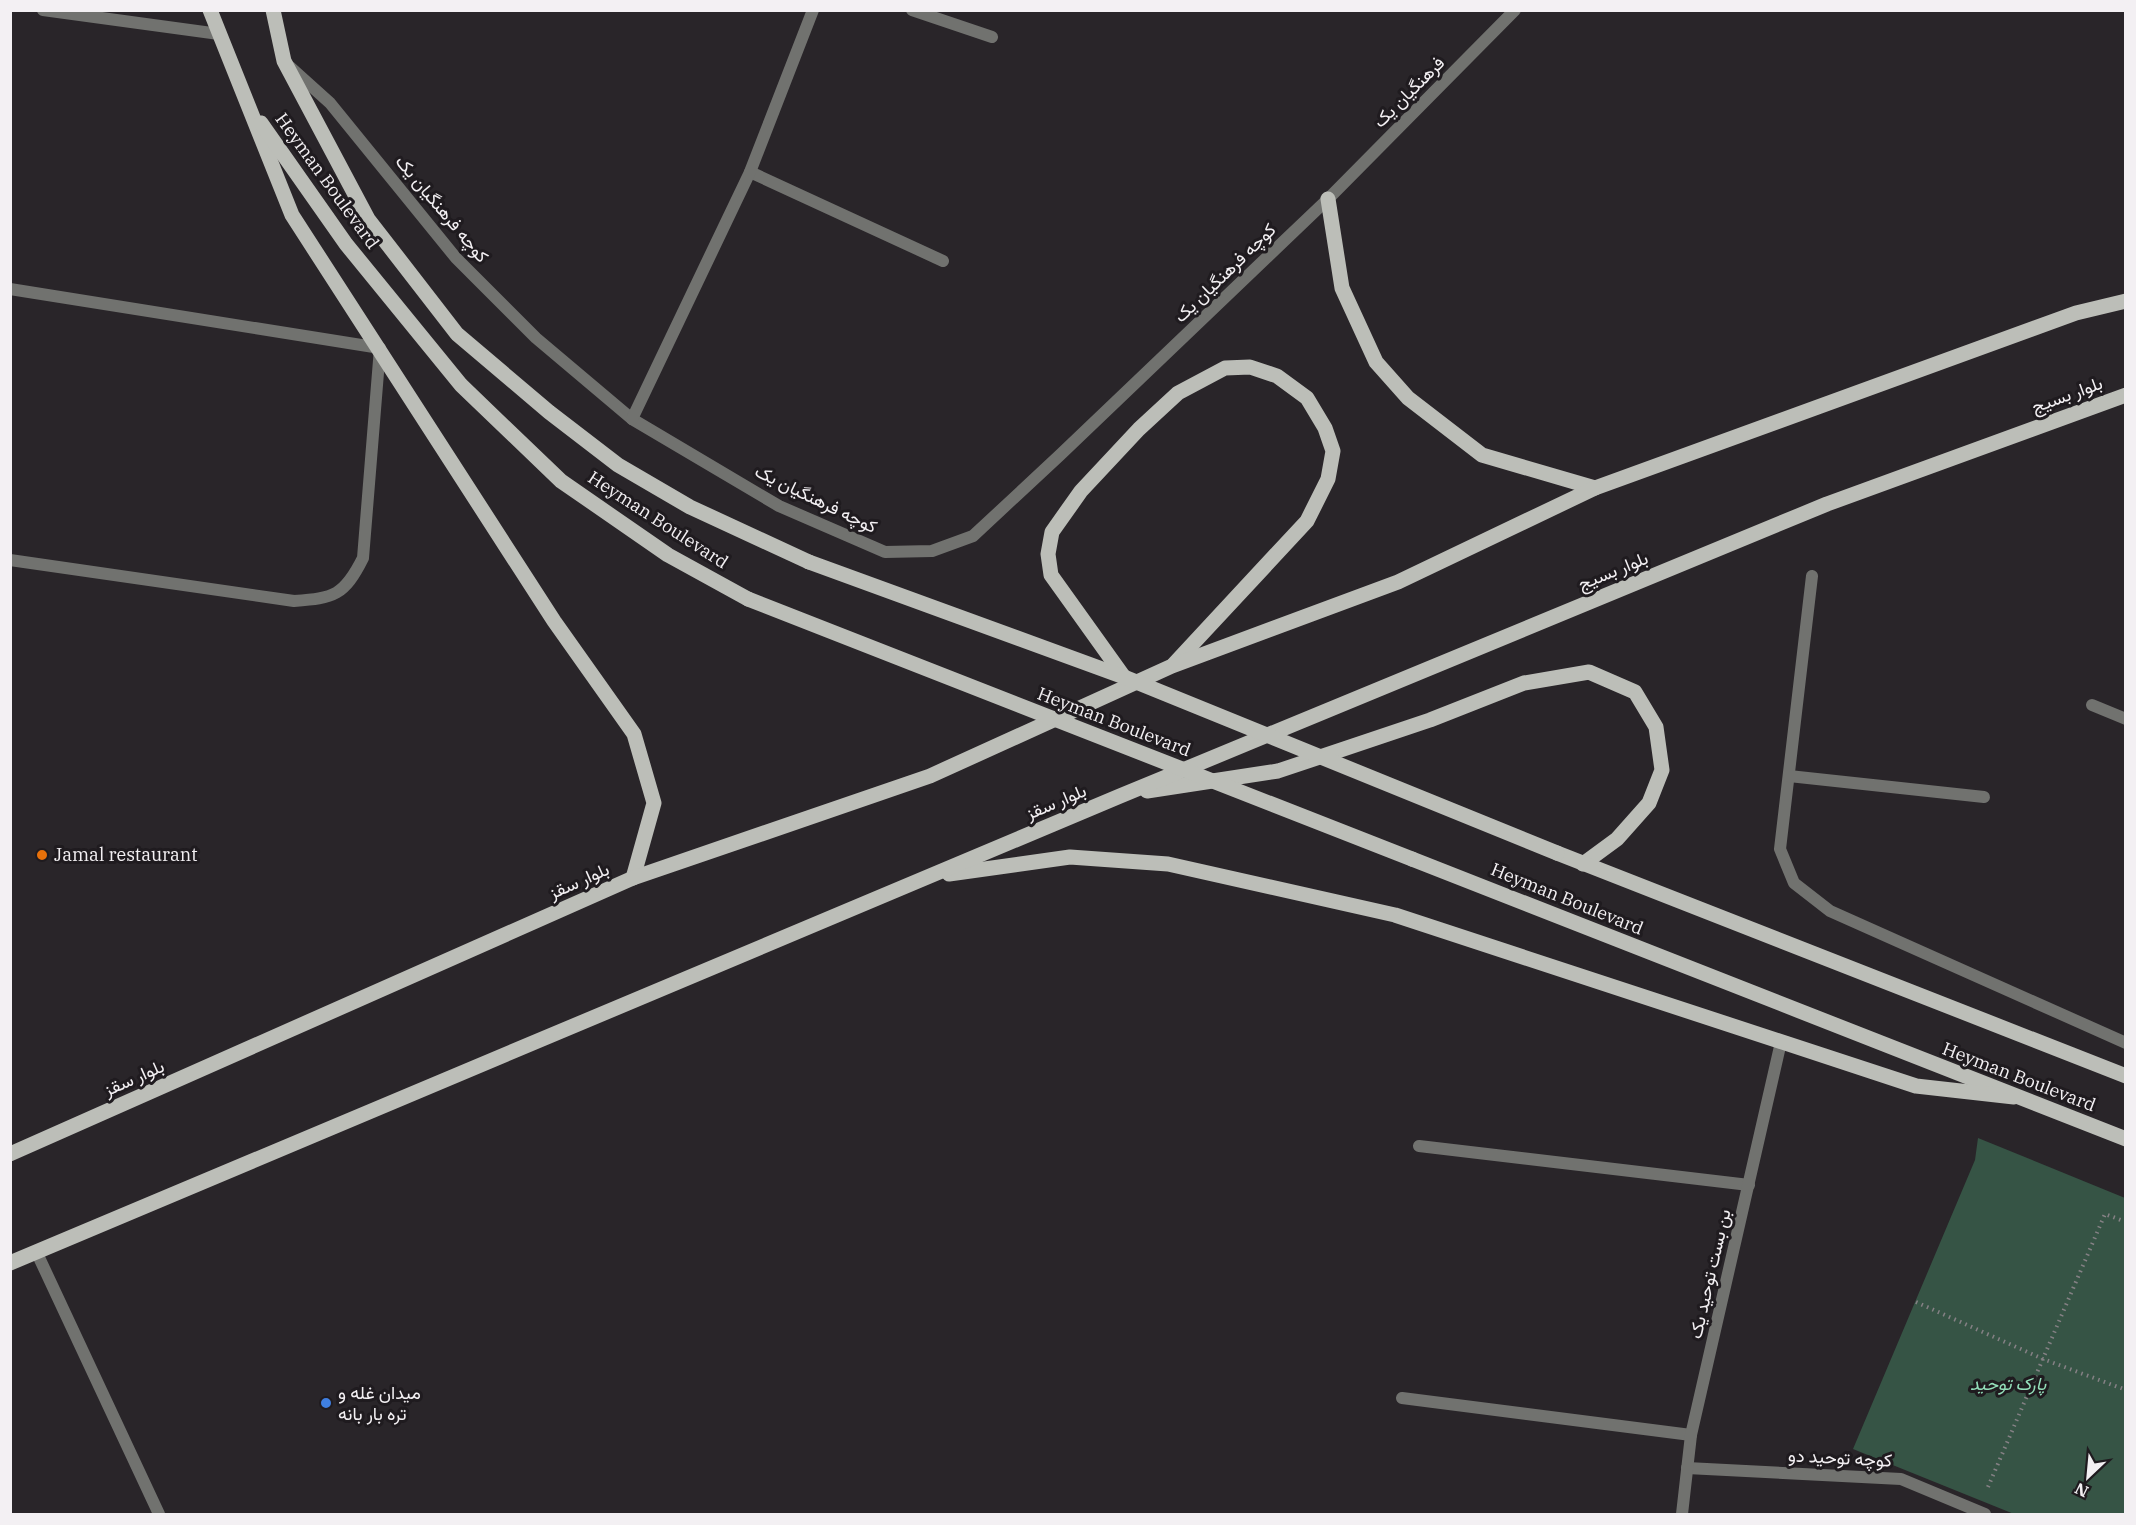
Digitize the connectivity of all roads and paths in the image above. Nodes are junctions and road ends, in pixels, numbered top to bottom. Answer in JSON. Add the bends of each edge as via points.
{"nodes":[{"id":1,"x":43,"y":10,"type":"edge"},
{"id":2,"x":210,"y":10,"type":"edge"},
{"id":3,"x":273,"y":10,"type":"edge"},
{"id":4,"x":813,"y":10,"type":"edge"},
{"id":5,"x":912,"y":10,"type":"edge"},
{"id":6,"x":1515,"y":10,"type":"edge"},
{"id":7,"x":219,"y":34,"type":"junction"},
{"id":8,"x":992,"y":37,"type":"dead end"},
{"id":9,"x":284,"y":61,"type":"junction"},
{"id":10,"x":250,"y":108,"type":"junction"},
{"id":11,"x":750,"y":172,"type":"junction"},
{"id":12,"x":1328,"y":199,"type":"junction"},
{"id":13,"x":943,"y":261,"type":"dead end"},
{"id":14,"x":10,"y":289,"type":"edge"},
{"id":15,"x":2126,"y":301,"type":"edge"},
{"id":16,"x":380,"y":348,"type":"junction"},
{"id":17,"x":2126,"y":395,"type":"edge"},
{"id":18,"x":632,"y":419,"type":"junction"},
{"id":19,"x":1595,"y":488,"type":"junction"},
{"id":20,"x":10,"y":560,"type":"edge"},
{"id":21,"x":1812,"y":576,"type":"dead end"},
{"id":22,"x":1172,"y":666,"type":"junction"},
{"id":23,"x":1124,"y":676,"type":"junction"},
{"id":24,"x":2092,"y":705,"type":"dead end"},
{"id":25,"x":2126,"y":719,"type":"edge"},
{"id":26,"x":1789,"y":776,"type":"junction"},
{"id":27,"x":1120,"y":796,"type":"junction"},
{"id":28,"x":1984,"y":797,"type":"dead end"},
{"id":29,"x":1583,"y":864,"type":"junction"},
{"id":30,"x":928,"y":877,"type":"junction"},
{"id":31,"x":633,"y":878,"type":"junction"},
{"id":32,"x":1781,"y":1042,"type":"junction"},
{"id":33,"x":2126,"y":1043,"type":"edge"},
{"id":34,"x":2126,"y":1076,"type":"edge"},
{"id":35,"x":2014,"y":1097,"type":"junction"},
{"id":36,"x":2126,"y":1139,"type":"edge"},
{"id":37,"x":1419,"y":1146,"type":"dead end"},
{"id":38,"x":10,"y":1155,"type":"edge"},
{"id":39,"x":1749,"y":1185,"type":"junction"},
{"id":40,"x":2126,"y":1222,"type":"edge"},
{"id":41,"x":36,"y":1251,"type":"junction"},
{"id":42,"x":10,"y":1263,"type":"edge"},
{"id":43,"x":1916,"y":1302,"type":"dead end"},
{"id":44,"x":2043,"y":1359,"type":"junction"},
{"id":45,"x":2126,"y":1390,"type":"edge"},
{"id":46,"x":1402,"y":1398,"type":"dead end"},
{"id":47,"x":1690,"y":1435,"type":"junction"},
{"id":48,"x":1687,"y":1468,"type":"junction"},
{"id":49,"x":1986,"y":1490,"type":"dead end"},
{"id":50,"x":159,"y":1515,"type":"edge"},
{"id":51,"x":1682,"y":1515,"type":"edge"},
{"id":52,"x":1985,"y":1515,"type":"edge"}],
"edges":[{"from":1,"to":7,"type":"street"},
{"from":2,"to":7,"type":"main road"},
{"from":3,"to":9,"type":"main road","name":"Heyman Boulevard"},
{"from":4,"to":11,"type":"street"},
{"from":5,"to":8,"type":"street"},
{"from":6,"to":12,"type":"street","name":"فرهنگیان یک"},
{"from":7,"to":10,"type":"main road"},
{"from":9,"to":18,"type":"street","name":"کوچه فرهنگیان یک","via":[[330,103],[456,258],[536,338]]},
{"from":9,"to":23,"type":"main road","name":"Heyman Boulevard","bridge":true,"via":[[368,219],[457,334],[618,465],[690,507],[809,562]]},
{"from":10,"to":16,"type":"main road","via":[[292,216]]},
{"from":10,"to":35,"type":"main road","name":"Heyman Boulevard","bridge":true,"via":[[346,244],[461,385],[561,481],[668,555],[748,599]]},
{"from":11,"to":13,"type":"street"},
{"from":11,"to":18,"type":"street"},
{"from":12,"to":18,"type":"street","name":"کوچه فرهنگیان یک","via":[[973,536],[932,551],[885,552],[874,548],[779,506]]},
{"from":12,"to":19,"type":"main road","via":[[1342,288],[1376,362],[1408,398],[1482,455]]},
{"from":14,"to":16,"type":"street"},
{"from":15,"to":19,"type":"main road","via":[[2076,313]]},
{"from":16,"to":20,"type":"street","via":[[363,558],[352,580],[328,598],[294,601]]},
{"from":16,"to":31,"type":"main road","via":[[554,621],[634,734],[654,802]]},
{"from":17,"to":27,"type":"main road","name":"بلوار بسیج","via":[[1827,504]]},
{"from":19,"to":22,"type":"main road","via":[[1398,582]]},
{"from":21,"to":26,"type":"street"},
{"from":22,"to":23,"type":"main road","via":[[1307,521],[1329,479],[1333,451],[1307,398],[1277,376],[1250,367],[1225,368],[1178,393],[1081,491],[1052,532],[1048,555],[1052,575]]},
{"from":22,"to":31,"type":"main road","name":"بلوار سقز","via":[[930,777]]},
{"from":23,"to":29,"type":"main road","name":"Heyman Boulevard","bridge":true},
{"from":24,"to":25,"type":"street"},
{"from":26,"to":28,"type":"street"},
{"from":26,"to":33,"type":"street","via":[[1780,849],[1794,883],[1830,911]]},
{"from":27,"to":29,"type":"main road","via":[[1278,771],[1430,720],[1524,682],[1589,672],[1635,692],[1656,727],[1662,770],[1649,803],[1617,839]]},
{"from":27,"to":30,"type":"main road","name":"بلوار سقز"},
{"from":29,"to":34,"type":"main road"},
{"from":30,"to":32,"type":"main road","via":[[1070,857],[1168,864],[1395,915]]},
{"from":30,"to":41,"type":"main road","name":"بلوار سقز"},
{"from":31,"to":38,"type":"main road","name":"بلوار سقز"},
{"from":32,"to":35,"type":"main road","via":[[1916,1086]]},
{"from":32,"to":39,"type":"street","name":"بن بست توحید یک"},
{"from":35,"to":36,"type":"main road","name":"Heyman Boulevard"},
{"from":37,"to":39,"type":"street"},
{"from":39,"to":47,"type":"street","name":"بن بست توحید یک"},
{"from":40,"to":44,"type":"path","via":[[2105,1214]]},
{"from":41,"to":42,"type":"main road","name":"بلوار سقز"},
{"from":41,"to":50,"type":"street"},
{"from":43,"to":44,"type":"path"},
{"from":44,"to":45,"type":"path"},
{"from":44,"to":49,"type":"path"},
{"from":46,"to":47,"type":"street"},
{"from":47,"to":48,"type":"street","name":"بن بست توحید یک"},
{"from":48,"to":51,"type":"street","name":"بن بست توحید یک"},
{"from":48,"to":52,"type":"street","name":"کوچه توحید دو","via":[[1900,1479]]}]}
